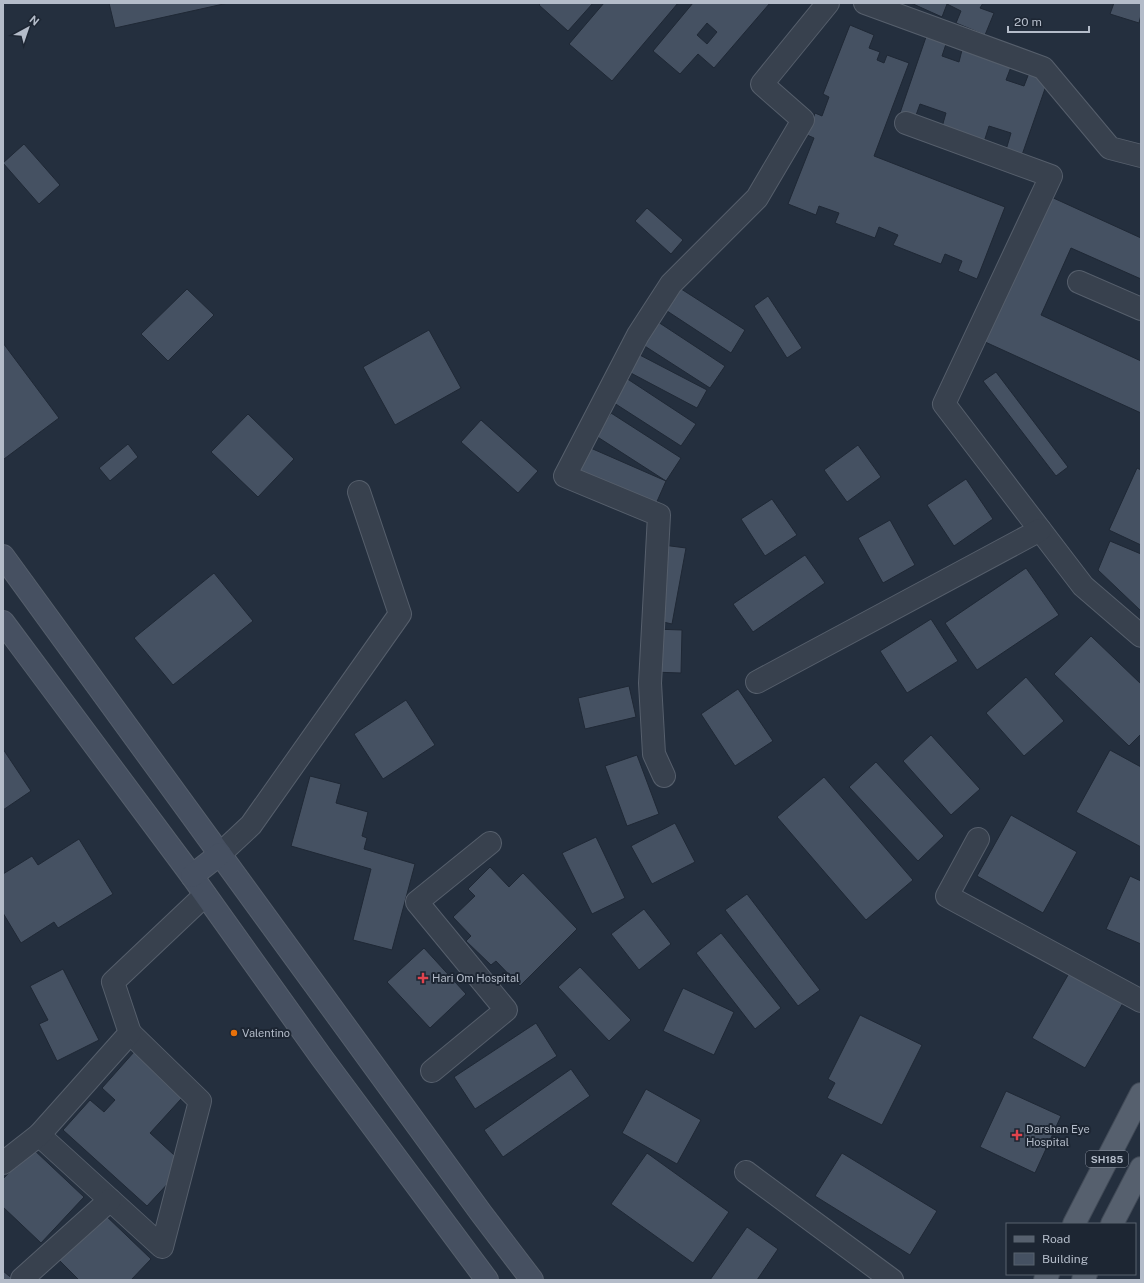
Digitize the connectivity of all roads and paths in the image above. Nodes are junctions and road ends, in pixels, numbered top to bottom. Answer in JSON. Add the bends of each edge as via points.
{"nodes":[{"id":1,"x":828,"y":3,"type":"edge"},
{"id":2,"x":865,"y":3,"type":"edge"},
{"id":3,"x":906,"y":123,"type":"dead end"},
{"id":4,"x":1141,"y":156,"type":"edge"},
{"id":5,"x":1079,"y":282,"type":"dead end"},
{"id":6,"x":1141,"y":309,"type":"edge"},
{"id":7,"x":359,"y":492,"type":"dead end"},
{"id":8,"x":1040,"y":530,"type":"junction"},
{"id":9,"x":3,"y":556,"type":"edge"},
{"id":10,"x":3,"y":622,"type":"edge"},
{"id":11,"x":1141,"y":636,"type":"edge"},
{"id":12,"x":756,"y":682,"type":"dead end"},
{"id":13,"x":664,"y":776,"type":"dead end"},
{"id":14,"x":978,"y":839,"type":"dead end"},
{"id":15,"x":490,"y":843,"type":"dead end"},
{"id":16,"x":220,"y":854,"type":"junction"},
{"id":17,"x":192,"y":876,"type":"junction"},
{"id":18,"x":205,"y":895,"type":"junction"},
{"id":19,"x":1141,"y":1001,"type":"edge"},
{"id":20,"x":130,"y":1033,"type":"junction"},
{"id":21,"x":432,"y":1071,"type":"dead end"},
{"id":22,"x":1141,"y":1094,"type":"edge"},
{"id":23,"x":39,"y":1135,"type":"junction"},
{"id":24,"x":3,"y":1163,"type":"edge"},
{"id":25,"x":1141,"y":1168,"type":"edge"},
{"id":26,"x":746,"y":1172,"type":"dead end"},
{"id":27,"x":110,"y":1200,"type":"junction"},
{"id":28,"x":1075,"y":1223,"type":"edge"},
{"id":29,"x":1113,"y":1223,"type":"edge"},
{"id":30,"x":22,"y":1279,"type":"edge"},
{"id":31,"x":487,"y":1280,"type":"edge"},
{"id":32,"x":532,"y":1280,"type":"edge"},
{"id":33,"x":892,"y":1280,"type":"edge"}],
"edges":[{"from":1,"to":13,"type":"street","via":[[762,84],[803,120],[757,198],[670,284],[638,335],[566,476],[659,515],[650,683],[654,754]]},
{"from":2,"to":4,"type":"street","via":[[1043,68],[1110,148]]},
{"from":3,"to":8,"type":"street","via":[[1050,176],[944,404]]},
{"from":5,"to":6,"type":"street"},
{"from":7,"to":16,"type":"street","via":[[400,614],[251,825]]},
{"from":8,"to":11,"type":"street","via":[[1083,586]]},
{"from":8,"to":12,"type":"street"},
{"from":9,"to":16,"type":"main road"},
{"from":10,"to":17,"type":"main road"},
{"from":14,"to":19,"type":"street","via":[[947,896]]},
{"from":15,"to":21,"type":"street","via":[[418,902],[506,1010]]},
{"from":16,"to":17,"type":"main road"},
{"from":16,"to":32,"type":"main road","via":[[481,1214]]},
{"from":17,"to":18,"type":"main road"},
{"from":18,"to":20,"type":"street","via":[[113,982]]},
{"from":18,"to":31,"type":"main road"},
{"from":20,"to":23,"type":"street"},
{"from":20,"to":27,"type":"street","via":[[200,1101],[162,1247]]},
{"from":22,"to":28,"type":"main road","number":"SH185"},
{"from":23,"to":24,"type":"street"},
{"from":23,"to":27,"type":"street"},
{"from":25,"to":29,"type":"main road","number":"SH185"},
{"from":26,"to":33,"type":"street"},
{"from":27,"to":30,"type":"street"}]}
